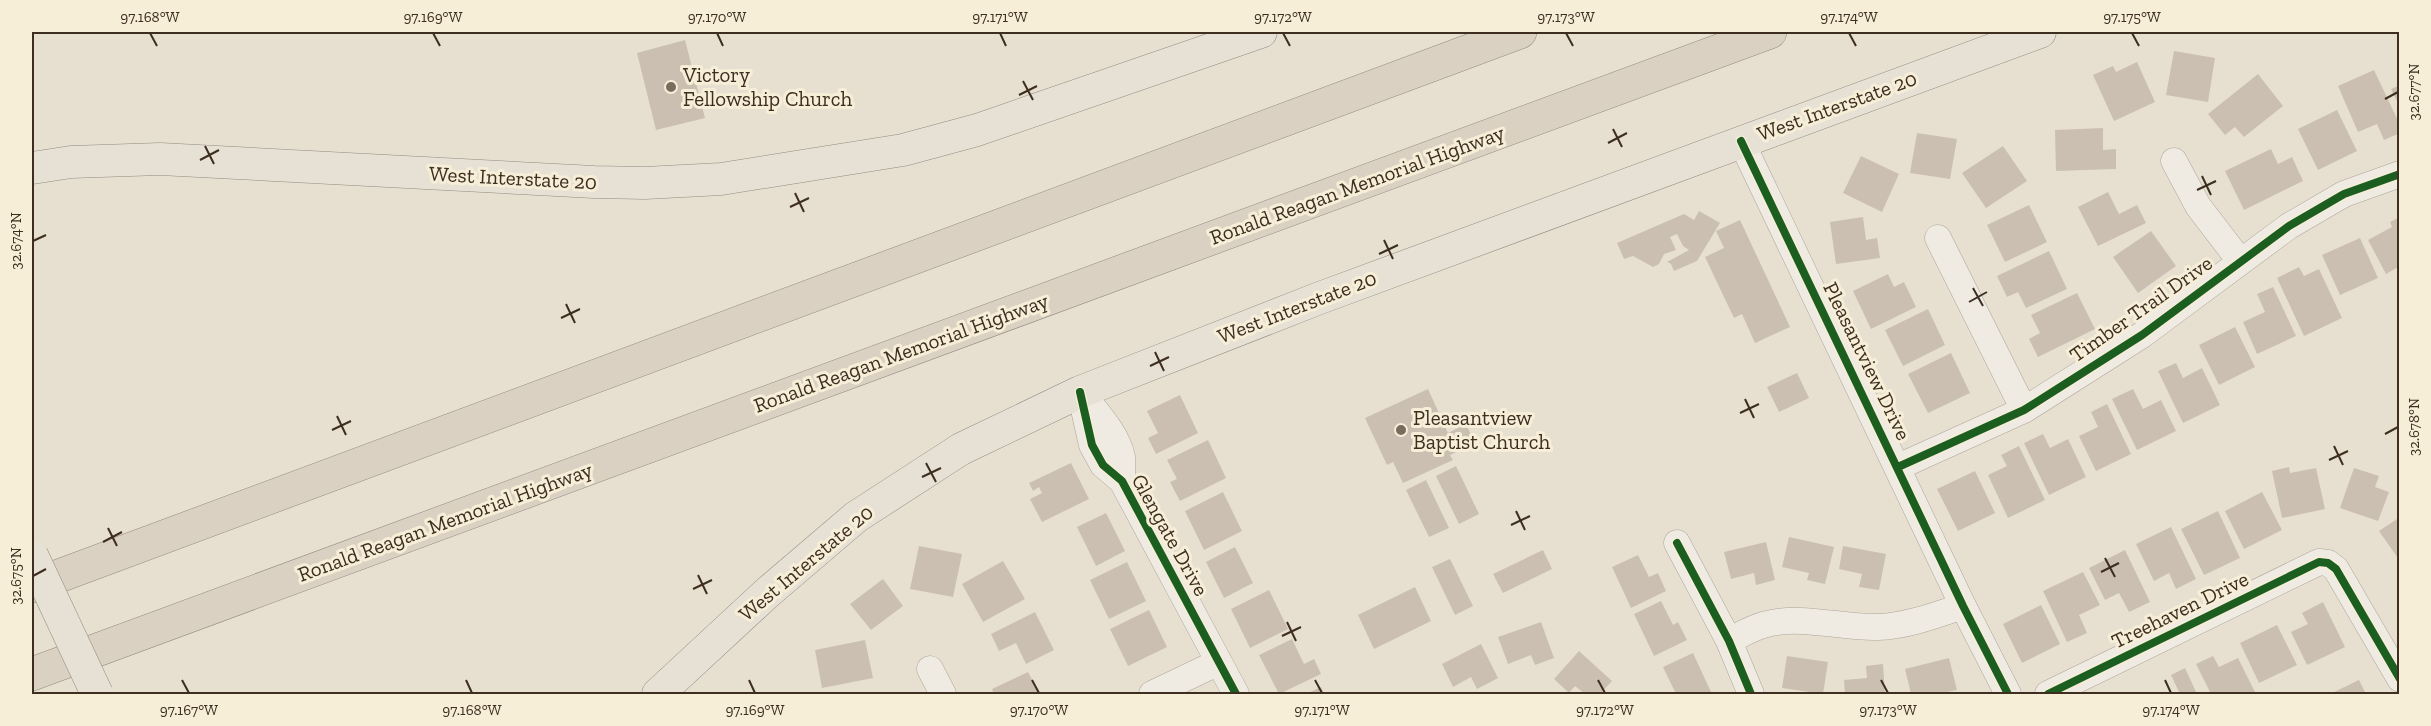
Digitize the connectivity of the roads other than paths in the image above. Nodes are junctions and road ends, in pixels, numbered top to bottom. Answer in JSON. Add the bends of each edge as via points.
{"nodes":[{"id":1,"x":1261,"y":32,"type":"edge"},
{"id":2,"x":1520,"y":32,"type":"edge"},
{"id":3,"x":1770,"y":32,"type":"edge"},
{"id":4,"x":2040,"y":32,"type":"edge"},
{"id":5,"x":1741,"y":141,"type":"junction"},
{"id":6,"x":2174,"y":161,"type":"dead end"},
{"id":7,"x":32,"y":168,"type":"edge"},
{"id":8,"x":2400,"y":174,"type":"edge"},
{"id":9,"x":1938,"y":238,"type":"dead end"},
{"id":10,"x":2240,"y":261,"type":"junction"},
{"id":11,"x":1080,"y":392,"type":"junction"},
{"id":12,"x":2024,"y":410,"type":"junction"},
{"id":13,"x":1898,"y":467,"type":"junction"},
{"id":14,"x":1677,"y":543,"type":"dead end"},
{"id":15,"x":32,"y":555,"type":"edge"},
{"id":16,"x":32,"y":586,"type":"edge"},
{"id":17,"x":1963,"y":606,"type":"junction"},
{"id":18,"x":1729,"y":641,"type":"junction"},
{"id":19,"x":1220,"y":662,"type":"junction"},
{"id":20,"x":930,"y":669,"type":"dead end"},
{"id":21,"x":32,"y":674,"type":"edge"},
{"id":22,"x":2400,"y":679,"type":"edge"},
{"id":23,"x":97,"y":694,"type":"edge"},
{"id":24,"x":658,"y":694,"type":"edge"},
{"id":25,"x":943,"y":694,"type":"edge"},
{"id":26,"x":1152,"y":694,"type":"edge"},
{"id":27,"x":1236,"y":694,"type":"edge"},
{"id":28,"x":1751,"y":694,"type":"edge"},
{"id":29,"x":2008,"y":694,"type":"edge"},
{"id":30,"x":2048,"y":694,"type":"edge"}],
"edges":[{"from":1,"to":7,"type":"main road","name":"West Interstate 20","via":[[977,130],[903,150],[721,179],[594,182],[160,159],[71,162]]},
{"from":2,"to":16,"type":"highway"},
{"from":3,"to":21,"type":"highway","name":"Ronald Reagan Memorial Highway"},
{"from":4,"to":5,"type":"main road","name":"West Interstate 20"},
{"from":5,"to":11,"type":"main road","name":"West Interstate 20"},
{"from":5,"to":13,"type":"street","name":"Pleasantview Drive"},
{"from":6,"to":10,"type":"street","via":[[2199,206]]},
{"from":8,"to":10,"type":"street","name":"Timber Trail Drive","via":[[2344,194]]},
{"from":9,"to":12,"type":"street"},
{"from":10,"to":12,"type":"street","name":"Timber Trail Drive","via":[[2142,335]]},
{"from":11,"to":19,"type":"street","name":"Glengate Drive","via":[[1102,440],[1122,456],[1122,481]]},
{"from":11,"to":24,"type":"main road","name":"West Interstate 20","via":[[961,449],[856,517]]},
{"from":12,"to":13,"type":"street","name":"Timber Trail Drive"},
{"from":13,"to":17,"type":"street","name":"Pleasantview Drive"},
{"from":14,"to":18,"type":"street"},
{"from":15,"to":23,"type":"main road","bridge":true},
{"from":17,"to":18,"type":"street","via":[[1924,619],[1879,627],[1800,621],[1770,623]]},
{"from":17,"to":29,"type":"street","name":"Pleasantview Drive"},
{"from":18,"to":28,"type":"street"},
{"from":19,"to":26,"type":"street"},
{"from":19,"to":27,"type":"street","name":"Glengate Drive"},
{"from":20,"to":25,"type":"street"},
{"from":22,"to":30,"type":"street","name":"Treehaven Drive","via":[[2336,569],[2319,562]]}]}
